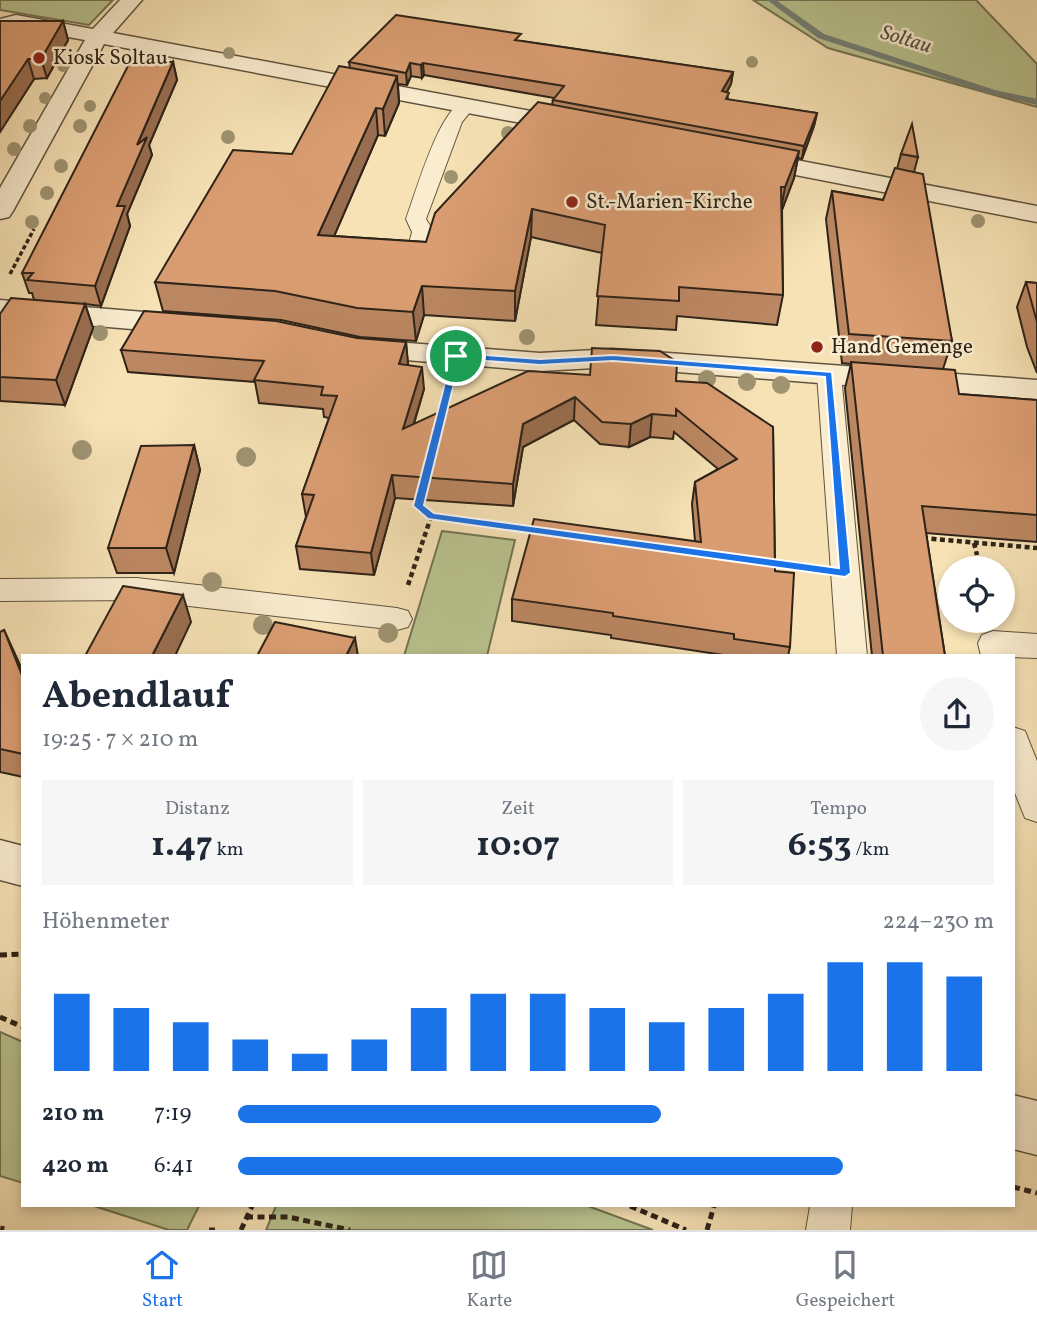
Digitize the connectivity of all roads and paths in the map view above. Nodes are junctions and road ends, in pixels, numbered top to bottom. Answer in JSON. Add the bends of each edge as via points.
{"nodes":[{"id":1,"x":132,"y":0,"type":"edge"},
{"id":2,"x":5,"y":21,"type":"edge"},
{"id":3,"x":98,"y":36,"type":"junction"},
{"id":4,"x":466,"y":106,"type":"junction"},
{"id":5,"x":603,"y":131,"type":"edge"},
{"id":6,"x":725,"y":154,"type":"edge"},
{"id":7,"x":0,"y":211,"type":"edge"},
{"id":8,"x":1037,"y":214,"type":"edge"},
{"id":9,"x":417,"y":255,"type":"edge"},
{"id":10,"x":0,"y":309,"type":"edge"},
{"id":11,"x":225,"y":328,"type":"edge"},
{"id":12,"x":323,"y":341,"type":"edge"},
{"id":13,"x":456,"y":356,"type":"junction"},
{"id":14,"x":829,"y":374,"type":"junction"},
{"id":15,"x":1037,"y":390,"type":"edge"},
{"id":16,"x":441,"y":416,"type":"edge"},
{"id":17,"x":421,"y":492,"type":"edge"},
{"id":18,"x":431,"y":516,"type":"junction"},
{"id":19,"x":542,"y":532,"type":"edge"},
{"id":20,"x":914,"y":537,"type":"edge"},
{"id":21,"x":974,"y":542,"type":"junction"},
{"id":22,"x":1037,"y":548,"type":"edge"},
{"id":23,"x":977,"y":555,"type":"dead end"},
{"id":24,"x":762,"y":562,"type":"edge"},
{"id":25,"x":845,"y":573,"type":"junction"},
{"id":26,"x":0,"y":590,"type":"edge"},
{"id":27,"x":397,"y":619,"type":"joint"},
{"id":28,"x":1037,"y":646,"type":"edge"},
{"id":29,"x":852,"y":654,"type":"edge"},
{"id":30,"x":996,"y":654,"type":"edge"},
{"id":31,"x":1015,"y":746,"type":"edge"},
{"id":32,"x":1037,"y":808,"type":"edge"},
{"id":33,"x":0,"y":860,"type":"edge"},
{"id":34,"x":21,"y":865,"type":"edge"},
{"id":35,"x":21,"y":954,"type":"edge"},
{"id":36,"x":0,"y":955,"type":"edge"},
{"id":37,"x":0,"y":1017,"type":"edge"},
{"id":38,"x":21,"y":1026,"type":"edge"},
{"id":39,"x":1015,"y":1122,"type":"edge"},
{"id":40,"x":1037,"y":1128,"type":"edge"},
{"id":41,"x":1015,"y":1188,"type":"edge"},
{"id":42,"x":1037,"y":1193,"type":"edge"},
{"id":43,"x":252,"y":1207,"type":"edge"},
{"id":44,"x":632,"y":1207,"type":"edge"},
{"id":45,"x":714,"y":1207,"type":"edge"},
{"id":46,"x":831,"y":1207,"type":"edge"},
{"id":47,"x":247,"y":1217,"type":"junction"},
{"id":48,"x":209,"y":1230,"type":"edge"},
{"id":49,"x":215,"y":1230,"type":"edge"},
{"id":50,"x":241,"y":1230,"type":"edge"},
{"id":51,"x":350,"y":1230,"type":"edge"},
{"id":52,"x":686,"y":1230,"type":"edge"},
{"id":53,"x":707,"y":1230,"type":"edge"},
{"id":54,"x":828,"y":1230,"type":"edge"}],
"edges":[{"from":1,"to":3,"type":"street"},
{"from":2,"to":3,"type":"street"},
{"from":3,"to":4,"type":"street"},
{"from":3,"to":7,"type":"street"},
{"from":4,"to":5,"type":"street"},
{"from":4,"to":9,"type":"lane","via":[[453,120],[416,219],[423,232]]},
{"from":6,"to":8,"type":"street"},
{"from":10,"to":11,"type":"street"},
{"from":12,"to":13,"type":"street","via":[[360,349]]},
{"from":13,"to":14,"type":"street","via":[[540,362],[613,358]]},
{"from":13,"to":16,"type":"path"},
{"from":14,"to":15,"type":"street"},
{"from":14,"to":25,"type":"lane"},
{"from":17,"to":18,"type":"path","via":[[418,506]]},
{"from":18,"to":19,"type":"path"},
{"from":18,"to":27,"type":"path"},
{"from":20,"to":21,"type":"path"},
{"from":21,"to":22,"type":"path"},
{"from":21,"to":23,"type":"path"},
{"from":24,"to":25,"type":"path"},
{"from":25,"to":29,"type":"lane"},
{"from":26,"to":27,"type":"lane","via":[[137,589]]},
{"from":28,"to":30,"type":"lane","via":[[993,643]]},
{"from":31,"to":32,"type":"lane"},
{"from":33,"to":34,"type":"street"},
{"from":35,"to":36,"type":"path"},
{"from":37,"to":38,"type":"path"},
{"from":39,"to":40,"type":"street"},
{"from":41,"to":42,"type":"path"},
{"from":43,"to":47,"type":"path"},
{"from":44,"to":52,"type":"path"},
{"from":45,"to":53,"type":"path"},
{"from":46,"to":54,"type":"lane"},
{"from":47,"to":50,"type":"path"},
{"from":47,"to":51,"type":"path","via":[[288,1217]]},
{"from":48,"to":49,"type":"path"}]}
